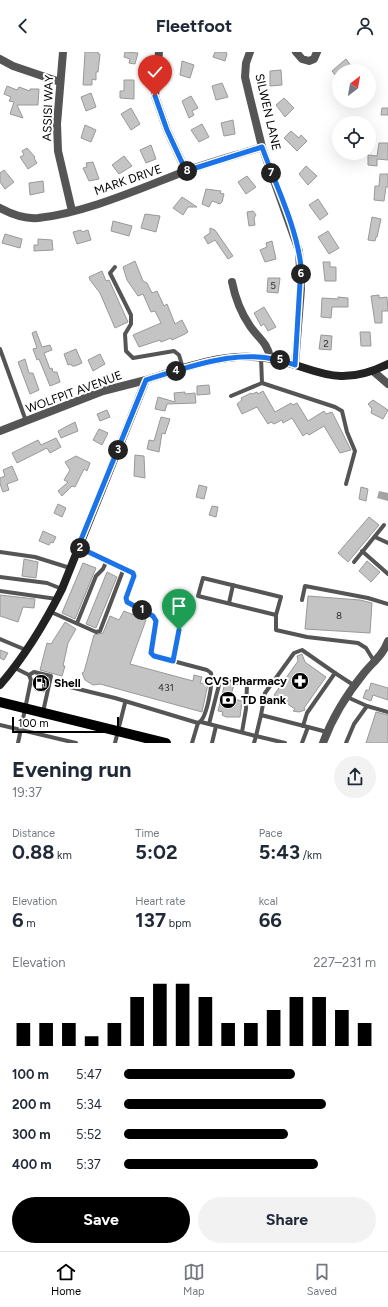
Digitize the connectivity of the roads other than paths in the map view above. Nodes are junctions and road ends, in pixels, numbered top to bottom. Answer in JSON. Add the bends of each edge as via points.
{"nodes":[{"id":1,"x":63,"y":52,"type":"edge"},
{"id":2,"x":159,"y":52,"type":"edge"},
{"id":3,"x":250,"y":52,"type":"edge"},
{"id":4,"x":296,"y":52,"type":"edge"},
{"id":5,"x":317,"y":52,"type":"edge"},
{"id":6,"x":0,"y":59,"type":"edge"},
{"id":7,"x":60,"y":82,"type":"junction"},
{"id":8,"x":262,"y":147,"type":"junction"},
{"id":9,"x":186,"y":171,"type":"junction"},
{"id":10,"x":0,"y":208,"type":"edge"},
{"id":11,"x":72,"y":211,"type":"junction"},
{"id":12,"x":115,"y":267,"type":"dead end"},
{"id":13,"x":232,"y":282,"type":"dead end"},
{"id":14,"x":0,"y":349,"type":"edge"},
{"id":15,"x":265,"y":358,"type":"junction"},
{"id":16,"x":2,"y":364,"type":"edge"},
{"id":17,"x":388,"y":364,"type":"edge"},
{"id":18,"x":295,"y":365,"type":"junction"},
{"id":19,"x":184,"y":368,"type":"junction"},
{"id":20,"x":373,"y":371,"type":"junction"},
{"id":21,"x":146,"y":380,"type":"junction"},
{"id":22,"x":262,"y":382,"type":"junction"},
{"id":23,"x":388,"y":384,"type":"edge"},
{"id":24,"x":231,"y":396,"type":"dead end"},
{"id":25,"x":26,"y":421,"type":"junction"},
{"id":26,"x":0,"y":431,"type":"edge"},
{"id":27,"x":346,"y":484,"type":"dead end"},
{"id":28,"x":384,"y":525,"type":"dead end"},
{"id":29,"x":375,"y":537,"type":"junction"},
{"id":30,"x":388,"y":543,"type":"edge"},
{"id":31,"x":78,"y":547,"type":"junction"},
{"id":32,"x":362,"y":551,"type":"junction"},
{"id":33,"x":0,"y":552,"type":"edge"},
{"id":34,"x":107,"y":560,"type":"junction"},
{"id":35,"x":354,"y":562,"type":"dead end"},
{"id":36,"x":70,"y":568,"type":"junction"},
{"id":37,"x":124,"y":568,"type":"junction"},
{"id":38,"x":388,"y":574,"type":"edge"},
{"id":39,"x":0,"y":577,"type":"edge"},
{"id":40,"x":233,"y":585,"type":"junction"},
{"id":41,"x":62,"y":589,"type":"junction"},
{"id":42,"x":0,"y":591,"type":"edge"},
{"id":43,"x":57,"y":599,"type":"junction"},
{"id":44,"x":302,"y":600,"type":"dead end"},
{"id":45,"x":229,"y":603,"type":"junction"},
{"id":46,"x":388,"y":604,"type":"edge"},
{"id":47,"x":51,"y":612,"type":"junction"},
{"id":48,"x":276,"y":615,"type":"junction"},
{"id":49,"x":77,"y":623,"type":"junction"},
{"id":50,"x":179,"y":630,"type":"dead end"},
{"id":51,"x":0,"y":639,"type":"edge"},
{"id":52,"x":387,"y":646,"type":"edge"},
{"id":53,"x":27,"y":650,"type":"junction"},
{"id":54,"x":173,"y":661,"type":"junction"},
{"id":55,"x":375,"y":662,"type":"junction"},
{"id":56,"x":15,"y":668,"type":"junction"},
{"id":57,"x":335,"y":673,"type":"junction"},
{"id":58,"x":29,"y":675,"type":"junction"},
{"id":59,"x":0,"y":685,"type":"edge"},
{"id":60,"x":70,"y":686,"type":"dead end"},
{"id":61,"x":355,"y":686,"type":"junction"},
{"id":62,"x":347,"y":697,"type":"junction"},
{"id":63,"x":0,"y":702,"type":"edge"},
{"id":64,"x":125,"y":702,"type":"junction"},
{"id":65,"x":367,"y":706,"type":"junction"},
{"id":66,"x":25,"y":708,"type":"junction"},
{"id":67,"x":43,"y":712,"type":"junction"},
{"id":68,"x":388,"y":712,"type":"edge"},
{"id":69,"x":261,"y":715,"type":"junction"},
{"id":70,"x":200,"y":723,"type":"junction"},
{"id":71,"x":209,"y":724,"type":"junction"},
{"id":72,"x":0,"y":725,"type":"edge"},
{"id":73,"x":216,"y":726,"type":"junction"},
{"id":74,"x":305,"y":726,"type":"junction"},
{"id":75,"x":21,"y":729,"type":"junction"},
{"id":76,"x":118,"y":731,"type":"junction"},
{"id":77,"x":242,"y":732,"type":"junction"},
{"id":78,"x":327,"y":732,"type":"junction"},
{"id":79,"x":256,"y":736,"type":"junction"},
{"id":80,"x":18,"y":743,"type":"edge"},
{"id":81,"x":76,"y":743,"type":"edge"},
{"id":82,"x":116,"y":743,"type":"edge"},
{"id":83,"x":166,"y":743,"type":"edge"},
{"id":84,"x":192,"y":743,"type":"edge"},
{"id":85,"x":212,"y":743,"type":"edge"},
{"id":86,"x":254,"y":743,"type":"edge"},
{"id":87,"x":286,"y":743,"type":"edge"},
{"id":88,"x":302,"y":743,"type":"edge"},
{"id":89,"x":323,"y":743,"type":"edge"},
{"id":90,"x":346,"y":743,"type":"edge"}],
"edges":[{"from":1,"to":7,"type":"street","name":"ASSISI WAY"},
{"from":2,"to":9,"type":"street","via":[[155,96]]},
{"from":3,"to":8,"type":"street","name":"SILWEN LANE","via":[[245,77]]},
{"from":4,"to":5,"type":"street","via":[[309,62],[314,59]]},
{"from":6,"to":7,"type":"street"},
{"from":7,"to":11,"type":"street","name":"ASSISI WAY","via":[[58,151]]},
{"from":8,"to":9,"type":"street","name":"MARK DRIVE"},
{"from":8,"to":18,"type":"street","name":"SILWEN LANE","via":[[299,252],[301,289]]},
{"from":9,"to":11,"type":"street","name":"MARK DRIVE","via":[[140,190]]},
{"from":10,"to":11,"type":"street","name":"MARK DRIVE","via":[[12,214],[36,218]]},
{"from":12,"to":19,"type":"lane","via":[[110,273],[130,315],[131,324],[125,334],[126,351],[133,358],[174,351],[179,355]]},
{"from":13,"to":15,"type":"street","via":[[250,327],[268,349]]},
{"from":14,"to":16,"type":"lane"},
{"from":15,"to":18,"type":"street","name":"WOLFPIT AVENUE"},
{"from":15,"to":19,"type":"street","name":"WOLFPIT AVENUE","via":[[225,358]]},
{"from":15,"to":22,"type":"lane"},
{"from":16,"to":25,"type":"lane"},
{"from":17,"to":20,"type":"street","name":"WOLFPIT AVENUE"},
{"from":18,"to":20,"type":"street","name":"WOLFPIT AVENUE","via":[[337,377]]},
{"from":19,"to":21,"type":"street","name":"WOLFPIT AVENUE"},
{"from":20,"to":23,"type":"street"},
{"from":21,"to":25,"type":"street","name":"WOLFPIT AVENUE","via":[[103,391]]},
{"from":21,"to":31,"type":"street"},
{"from":22,"to":24,"type":"lane"},
{"from":22,"to":27,"type":"lane","via":[[342,411],[355,451]]},
{"from":25,"to":26,"type":"street","name":"WOLFPIT AVENUE"},
{"from":28,"to":29,"type":"lane"},
{"from":29,"to":30,"type":"lane"},
{"from":29,"to":32,"type":"lane"},
{"from":31,"to":34,"type":"lane"},
{"from":31,"to":36,"type":"street"},
{"from":32,"to":35,"type":"lane"},
{"from":32,"to":38,"type":"lane"},
{"from":33,"to":36,"type":"lane","via":[[35,557]]},
{"from":34,"to":37,"type":"lane"},
{"from":34,"to":49,"type":"lane","via":[[96,576]]},
{"from":36,"to":41,"type":"street"},
{"from":37,"to":49,"type":"lane","via":[[100,631],[96,632]]},
{"from":37,"to":54,"type":"lane","via":[[134,576],[126,598],[127,602],[153,616],[156,621],[151,653]]},
{"from":39,"to":41,"type":"lane","via":[[47,584]]},
{"from":40,"to":45,"type":"lane"},
{"from":40,"to":45,"type":"lane","via":[[203,578],[198,596]]},
{"from":40,"to":48,"type":"lane","via":[[281,597]]},
{"from":41,"to":43,"type":"street"},
{"from":42,"to":43,"type":"lane"},
{"from":43,"to":47,"type":"street"},
{"from":44,"to":46,"type":"lane","via":[[305,586]]},
{"from":45,"to":48,"type":"lane"},
{"from":47,"to":49,"type":"lane"},
{"from":47,"to":53,"type":"street"},
{"from":48,"to":55,"type":"lane","via":[[276,630],[307,637],[358,643],[366,648]]},
{"from":50,"to":54,"type":"lane"},
{"from":51,"to":53,"type":"lane"},
{"from":52,"to":55,"type":"street"},
{"from":53,"to":56,"type":"street"},
{"from":54,"to":70,"type":"lane","via":[[211,673],[212,680],[204,719]]},
{"from":55,"to":61,"type":"street"},
{"from":56,"to":58,"type":"lane"},
{"from":56,"to":59,"type":"street"},
{"from":57,"to":61,"type":"lane"},
{"from":57,"to":69,"type":"lane","via":[[302,650],[294,653],[265,693]]},
{"from":57,"to":74,"type":"lane","via":[[307,713]]},
{"from":58,"to":66,"type":"lane","via":[[31,680]]},
{"from":58,"to":67,"type":"lane","via":[[34,672],[51,676]]},
{"from":60,"to":64,"type":"lane"},
{"from":61,"to":62,"type":"street"},
{"from":62,"to":65,"type":"lane"},
{"from":62,"to":78,"type":"street"},
{"from":63,"to":66,"type":"main road"},
{"from":64,"to":70,"type":"lane"},
{"from":64,"to":76,"type":"lane"},
{"from":65,"to":68,"type":"lane"},
{"from":65,"to":90,"type":"lane","via":[[354,724]]},
{"from":66,"to":67,"type":"main road"},
{"from":66,"to":75,"type":"lane"},
{"from":67,"to":76,"type":"main road"},
{"from":69,"to":74,"type":"lane"},
{"from":69,"to":79,"type":"lane"},
{"from":70,"to":71,"type":"lane"},
{"from":70,"to":84,"type":"lane"},
{"from":71,"to":73,"type":"lane"},
{"from":71,"to":77,"type":"lane","via":[[220,681],[228,680],[247,685]]},
{"from":72,"to":75,"type":"lane"},
{"from":73,"to":77,"type":"lane"},
{"from":73,"to":85,"type":"lane"},
{"from":74,"to":78,"type":"lane"},
{"from":74,"to":88,"type":"lane"},
{"from":75,"to":80,"type":"lane"},
{"from":75,"to":81,"type":"lane"},
{"from":76,"to":82,"type":"lane"},
{"from":76,"to":83,"type":"main road"},
{"from":77,"to":79,"type":"lane"},
{"from":78,"to":89,"type":"street"},
{"from":79,"to":86,"type":"lane"},
{"from":79,"to":87,"type":"lane"}]}
